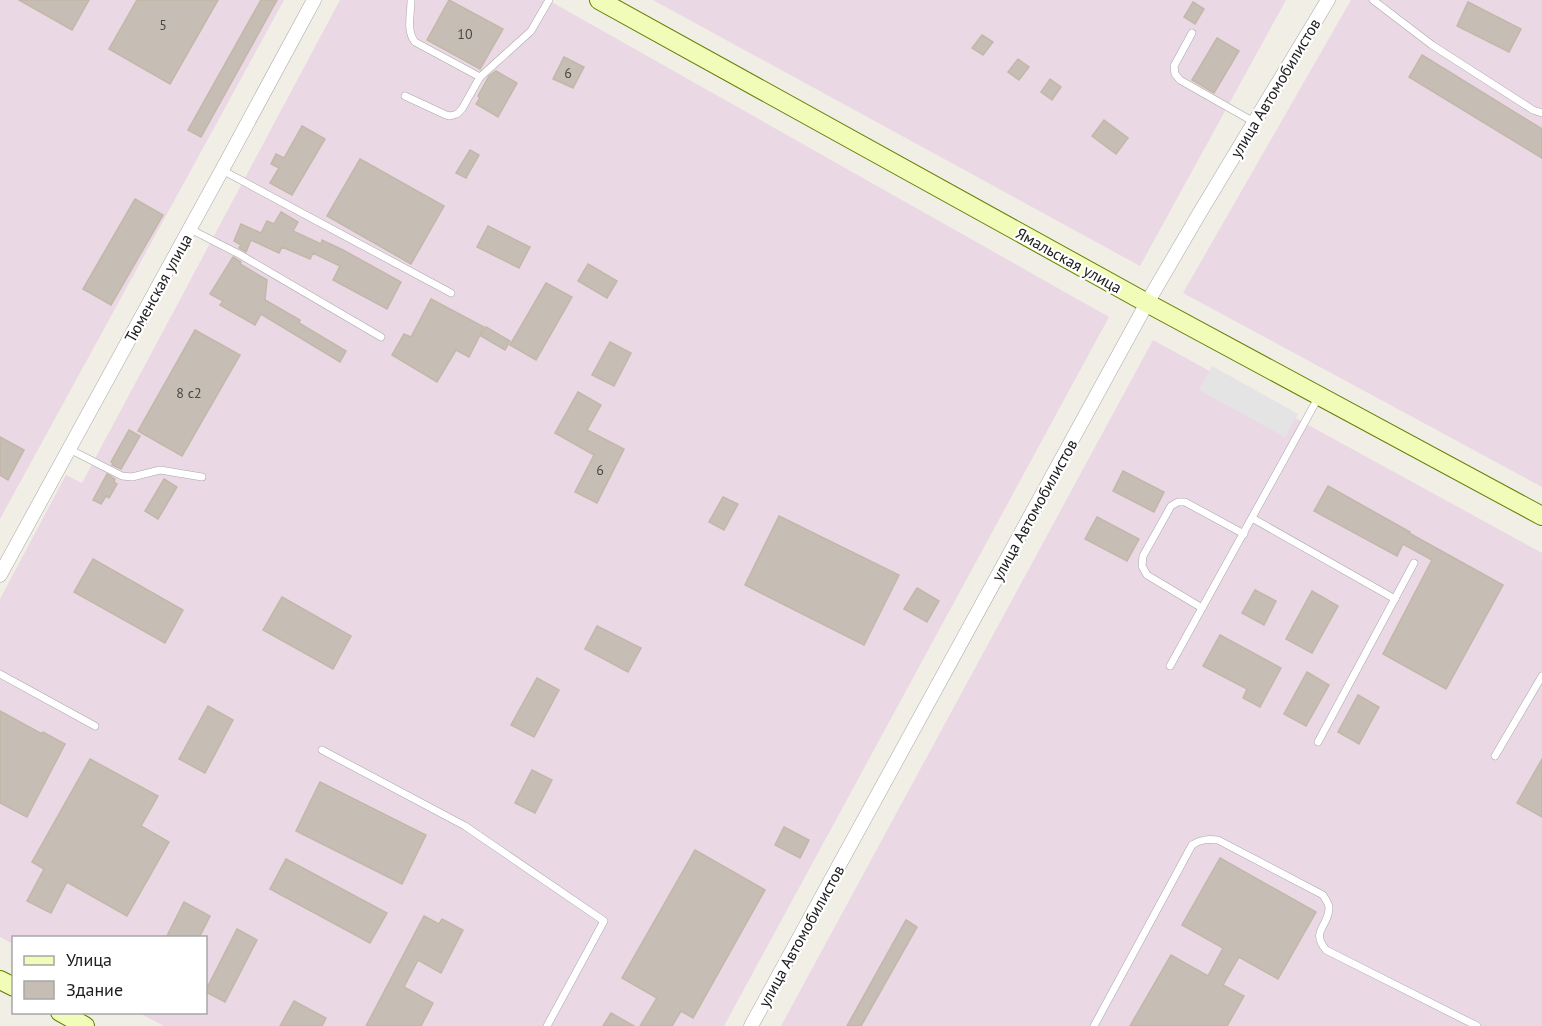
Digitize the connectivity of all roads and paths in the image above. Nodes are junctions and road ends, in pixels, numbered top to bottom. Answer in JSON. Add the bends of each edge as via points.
{"nodes":[{"id":1,"x":314,"y":0,"type":"edge"},
{"id":2,"x":411,"y":0,"type":"edge"},
{"id":3,"x":549,"y":0,"type":"edge"},
{"id":4,"x":599,"y":0,"type":"edge"},
{"id":5,"x":1328,"y":0,"type":"edge"},
{"id":6,"x":1373,"y":0,"type":"edge"},
{"id":7,"x":1192,"y":33,"type":"dead end"},
{"id":8,"x":480,"y":77,"type":"junction"},
{"id":9,"x":405,"y":96,"type":"dead end"},
{"id":10,"x":1542,"y":113,"type":"edge"},
{"id":11,"x":1254,"y":122,"type":"junction"},
{"id":12,"x":222,"y":170,"type":"junction"},
{"id":13,"x":190,"y":229,"type":"junction"},
{"id":14,"x":451,"y":293,"type":"dead end"},
{"id":15,"x":1147,"y":303,"type":"junction"},
{"id":16,"x":381,"y":337,"type":"dead end"},
{"id":17,"x":1320,"y":396,"type":"junction"},
{"id":18,"x":69,"y":449,"type":"junction"},
{"id":19,"x":201,"y":477,"type":"dead end"},
{"id":20,"x":1542,"y":516,"type":"edge"},
{"id":21,"x":1252,"y":518,"type":"junction"},
{"id":22,"x":1244,"y":534,"type":"junction"},
{"id":23,"x":1414,"y":563,"type":"dead end"},
{"id":24,"x":0,"y":575,"type":"edge"},
{"id":25,"x":1395,"y":598,"type":"junction"},
{"id":26,"x":1202,"y":608,"type":"junction"},
{"id":27,"x":1170,"y":666,"type":"dead end"},
{"id":28,"x":0,"y":674,"type":"edge"},
{"id":29,"x":1542,"y":676,"type":"edge"},
{"id":30,"x":95,"y":726,"type":"dead end"},
{"id":31,"x":1318,"y":742,"type":"dead end"},
{"id":32,"x":322,"y":750,"type":"dead end"},
{"id":33,"x":1495,"y":756,"type":"dead end"},
{"id":34,"x":64,"y":1014,"type":"edge"},
{"id":35,"x":85,"y":1026,"type":"edge"},
{"id":36,"x":547,"y":1026,"type":"edge"},
{"id":37,"x":751,"y":1026,"type":"edge"},
{"id":38,"x":1094,"y":1026,"type":"edge"},
{"id":39,"x":1477,"y":1026,"type":"edge"}],
"edges":[{"from":1,"to":12,"type":"street","name":"Тюменская улица"},
{"from":2,"to":8,"type":"lane","via":[[411,38]]},
{"from":3,"to":8,"type":"lane","via":[[531,31]]},
{"from":4,"to":15,"type":"street","name":"Ямальская улица"},
{"from":5,"to":11,"type":"street","name":"улица Автомобилистов"},
{"from":6,"to":10,"type":"lane","via":[[1432,45]]},
{"from":7,"to":11,"type":"lane","via":[[1174,66],[1175,74]]},
{"from":8,"to":9,"type":"lane","via":[[462,109],[450,116]]},
{"from":11,"to":15,"type":"street","name":"улица Автомобилистов"},
{"from":12,"to":13,"type":"street","name":"Тюменская улица"},
{"from":12,"to":14,"type":"lane"},
{"from":13,"to":16,"type":"lane"},
{"from":13,"to":18,"type":"street","name":"Тюменская улица"},
{"from":15,"to":17,"type":"street","name":"Ямальская улица"},
{"from":15,"to":37,"type":"street","name":"улица Автомобилистов"},
{"from":17,"to":20,"type":"street","name":"Ямальская улица"},
{"from":17,"to":21,"type":"lane"},
{"from":18,"to":19,"type":"lane","via":[[122,476],[160,470]]},
{"from":18,"to":24,"type":"street","name":"Тюменская улица"},
{"from":21,"to":22,"type":"lane"},
{"from":21,"to":25,"type":"lane"},
{"from":22,"to":26,"type":"lane"},
{"from":22,"to":26,"type":"lane","via":[[1185,502],[1178,502],[1171,506],[1148,546],[1142,566],[1147,575]]},
{"from":23,"to":25,"type":"lane"},
{"from":25,"to":31,"type":"lane"},
{"from":26,"to":27,"type":"lane"},
{"from":28,"to":30,"type":"lane"},
{"from":29,"to":33,"type":"lane"},
{"from":32,"to":36,"type":"lane","via":[[465,826],[604,921]]},
{"from":34,"to":35,"type":"street"},
{"from":38,"to":39,"type":"lane","via":[[1192,845],[1210,839],[1323,895],[1330,909],[1319,934],[1326,950]]}]}
